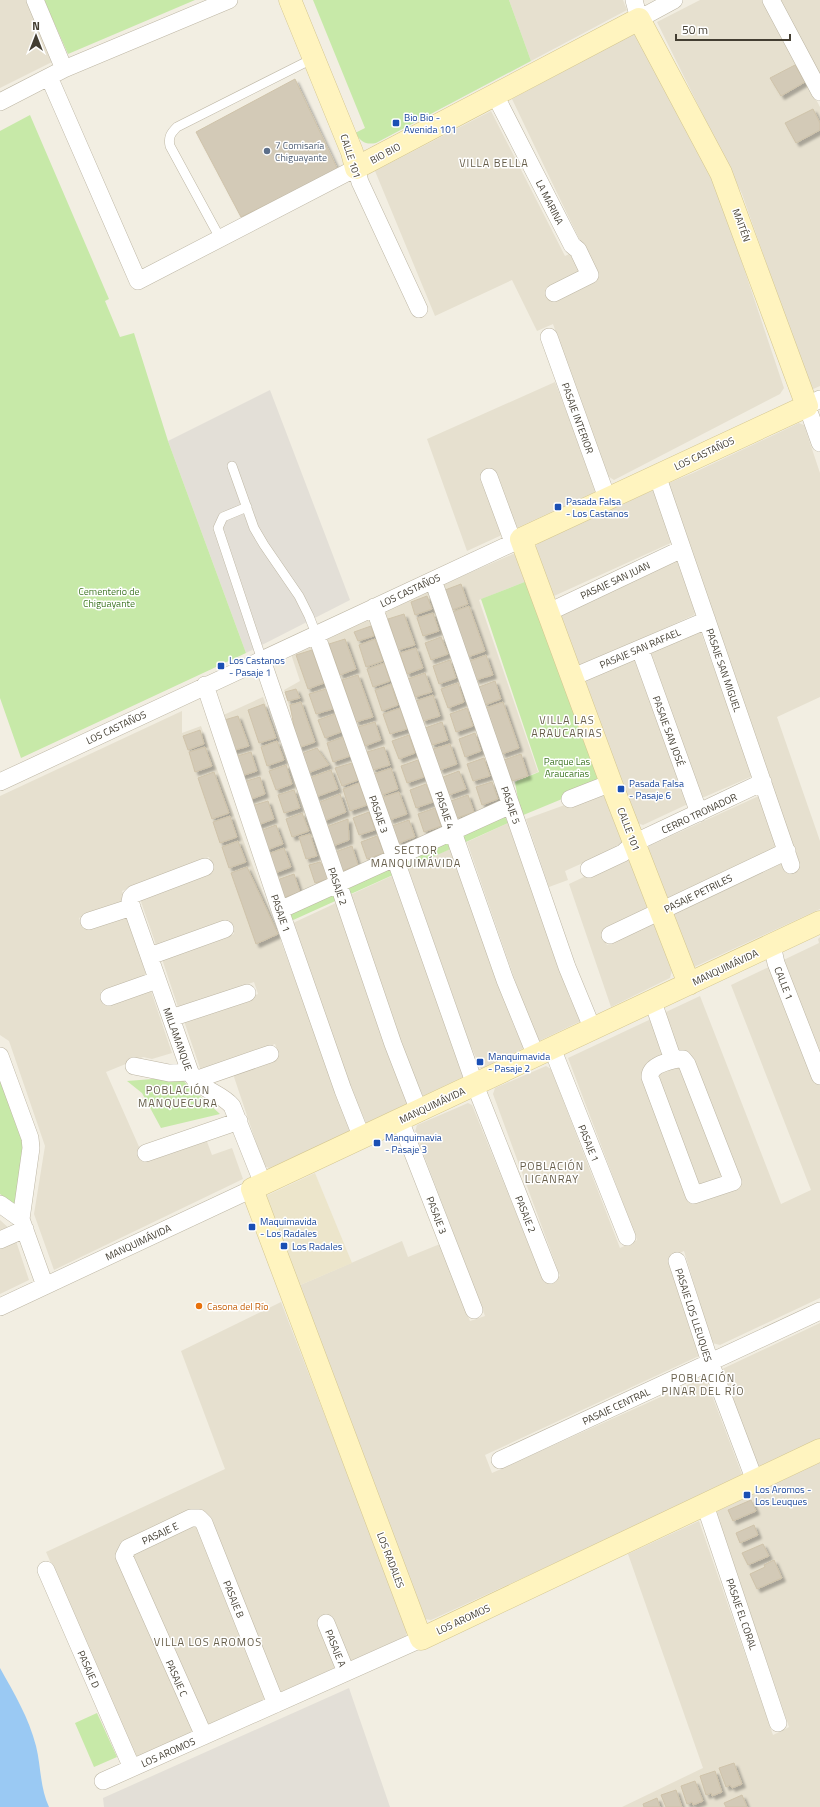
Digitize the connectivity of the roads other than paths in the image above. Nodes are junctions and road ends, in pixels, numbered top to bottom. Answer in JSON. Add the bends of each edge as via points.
{"nodes":[{"id":1,"x":35,"y":0,"type":"edge"},
{"id":2,"x":229,"y":0,"type":"edge"},
{"id":3,"x":290,"y":0,"type":"edge"},
{"id":4,"x":674,"y":0,"type":"edge"},
{"id":5,"x":771,"y":0,"type":"edge"},
{"id":6,"x":636,"y":9,"type":"edge"},
{"id":7,"x":314,"y":58,"type":"junction"},
{"id":8,"x":64,"y":69,"type":"junction"},
{"id":9,"x":49,"y":77,"type":"junction"},
{"id":10,"x":820,"y":92,"type":"edge"},
{"id":11,"x":495,"y":95,"type":"junction"},
{"id":12,"x":0,"y":102,"type":"edge"},
{"id":13,"x":356,"y":168,"type":"junction"},
{"id":14,"x":220,"y":238,"type":"junction"},
{"id":15,"x":554,"y":293,"type":"dead end"},
{"id":16,"x":419,"y":309,"type":"dead end"},
{"id":17,"x":549,"y":337,"type":"dead end"},
{"id":18,"x":813,"y":402,"type":"edge"},
{"id":19,"x":820,"y":442,"type":"edge"},
{"id":20,"x":232,"y":466,"type":"dead end"},
{"id":21,"x":657,"y":475,"type":"junction"},
{"id":22,"x":489,"y":476,"type":"dead end"},
{"id":23,"x":607,"y":498,"type":"junction"},
{"id":24,"x":247,"y":507,"type":"junction"},
{"id":25,"x":517,"y":540,"type":"junction"},
{"id":26,"x":682,"y":549,"type":"junction"},
{"id":27,"x":433,"y":580,"type":"junction"},
{"id":28,"x":374,"y":607,"type":"junction"},
{"id":29,"x":549,"y":612,"type":"junction"},
{"id":30,"x":707,"y":620,"type":"junction"},
{"id":31,"x":316,"y":634,"type":"junction"},
{"id":32,"x":640,"y":649,"type":"junction"},
{"id":33,"x":262,"y":660,"type":"junction"},
{"id":34,"x":573,"y":677,"type":"junction"},
{"id":35,"x":205,"y":685,"type":"junction"},
{"id":36,"x":0,"y":782,"type":"edge"},
{"id":37,"x":763,"y":782,"type":"junction"},
{"id":38,"x":611,"y":783,"type":"junction"},
{"id":39,"x":570,"y":799,"type":"dead end"},
{"id":40,"x":511,"y":805,"type":"junction"},
{"id":41,"x":699,"y":813,"type":"junction"},
{"id":42,"x":453,"y":832,"type":"junction"},
{"id":43,"x":634,"y":843,"type":"junction"},
{"id":44,"x":395,"y":858,"type":"junction"},
{"id":45,"x":789,"y":858,"type":"joint"},
{"id":46,"x":205,"y":867,"type":"dead end"},
{"id":47,"x":589,"y":869,"type":"dead end"},
{"id":48,"x":337,"y":884,"type":"junction"},
{"id":49,"x":132,"y":902,"type":"junction"},
{"id":50,"x":280,"y":910,"type":"junction"},
{"id":51,"x":660,"y":911,"type":"junction"},
{"id":52,"x":88,"y":920,"type":"dead end"},
{"id":53,"x":820,"y":922,"type":"edge"},
{"id":54,"x":226,"y":929,"type":"dead end"},
{"id":55,"x":610,"y":935,"type":"dead end"},
{"id":56,"x":772,"y":945,"type":"junction"},
{"id":57,"x":150,"y":956,"type":"junction"},
{"id":58,"x":157,"y":980,"type":"junction"},
{"id":59,"x":690,"y":984,"type":"junction"},
{"id":60,"x":247,"y":993,"type":"dead end"},
{"id":61,"x":109,"y":997,"type":"dead end"},
{"id":62,"x":653,"y":1002,"type":"junction"},
{"id":63,"x":171,"y":1018,"type":"junction"},
{"id":64,"x":593,"y":1030,"type":"junction"},
{"id":65,"x":544,"y":1052,"type":"junction"},
{"id":66,"x":270,"y":1054,"type":"dead end"},
{"id":67,"x":0,"y":1056,"type":"edge"},
{"id":68,"x":673,"y":1060,"type":"junction"},
{"id":69,"x":134,"y":1066,"type":"dead end"},
{"id":70,"x":192,"y":1076,"type":"junction"},
{"id":71,"x":820,"y":1076,"type":"edge"},
{"id":72,"x":475,"y":1085,"type":"junction"},
{"id":73,"x":410,"y":1115,"type":"junction"},
{"id":74,"x":239,"y":1121,"type":"junction"},
{"id":75,"x":362,"y":1138,"type":"junction"},
{"id":76,"x":146,"y":1153,"type":"dead end"},
{"id":77,"x":258,"y":1186,"type":"junction"},
{"id":78,"x":0,"y":1204,"type":"edge"},
{"id":79,"x":23,"y":1224,"type":"junction"},
{"id":80,"x":627,"y":1237,"type":"dead end"},
{"id":81,"x":0,"y":1240,"type":"edge"},
{"id":82,"x":677,"y":1261,"type":"dead end"},
{"id":83,"x":550,"y":1275,"type":"dead end"},
{"id":84,"x":45,"y":1286,"type":"junction"},
{"id":85,"x":0,"y":1307,"type":"edge"},
{"id":86,"x":474,"y":1310,"type":"dead end"},
{"id":87,"x":820,"y":1311,"type":"edge"},
{"id":88,"x":710,"y":1362,"type":"junction"},
{"id":89,"x":820,"y":1450,"type":"edge"},
{"id":90,"x":500,"y":1460,"type":"dead end"},
{"id":91,"x":755,"y":1481,"type":"junction"},
{"id":92,"x":705,"y":1505,"type":"junction"},
{"id":93,"x":199,"y":1518,"type":"joint"},
{"id":94,"x":124,"y":1553,"type":"joint"},
{"id":95,"x":46,"y":1570,"type":"dead end"},
{"id":96,"x":326,"y":1623,"type":"dead end"},
{"id":97,"x":421,"y":1639,"type":"junction"},
{"id":98,"x":346,"y":1672,"type":"junction"},
{"id":99,"x":276,"y":1704,"type":"junction"},
{"id":100,"x":778,"y":1724,"type":"dead end"},
{"id":101,"x":204,"y":1736,"type":"junction"},
{"id":102,"x":132,"y":1768,"type":"junction"},
{"id":103,"x":103,"y":1781,"type":"dead end"}],
"edges":[{"from":1,"to":8,"type":"street"},
{"from":2,"to":8,"type":"street"},
{"from":3,"to":7,"type":"street","name":"CALLE 101"},
{"from":4,"to":6,"type":"street","name":"BIO BIO"},
{"from":5,"to":10,"type":"street"},
{"from":6,"to":11,"type":"street","name":"BIO BIO"},
{"from":6,"to":18,"type":"street","name":"MAITÉN","via":[[721,173]]},
{"from":7,"to":13,"type":"street","name":"CALLE 101"},
{"from":7,"to":14,"type":"lane","via":[[177,127],[170,134],[170,146]]},
{"from":8,"to":9,"type":"street"},
{"from":9,"to":12,"type":"street"},
{"from":9,"to":14,"type":"street","name":"BIO BIO","via":[[138,281]]},
{"from":11,"to":13,"type":"street","name":"BIO BIO"},
{"from":11,"to":15,"type":"street","name":"LA MARINA","via":[[590,275]]},
{"from":13,"to":14,"type":"street","name":"BIO BIO"},
{"from":13,"to":16,"type":"street","name":"CALLE 101","via":[[360,182]]},
{"from":17,"to":23,"type":"street","name":"PASAJE INTERIOR"},
{"from":18,"to":19,"type":"street","name":"MAITÉN"},
{"from":18,"to":21,"type":"street","name":"LOS CASTAÑOS"},
{"from":20,"to":24,"type":"lane"},
{"from":21,"to":23,"type":"street","name":"LOS CASTAÑOS"},
{"from":21,"to":26,"type":"street","name":"PASAJE SAN MIGUEL"},
{"from":22,"to":25,"type":"street"},
{"from":23,"to":25,"type":"street","name":"LOS CASTAÑOS"},
{"from":24,"to":31,"type":"lane","via":[[254,528],[305,606]]},
{"from":24,"to":33,"type":"lane","via":[[223,517],[218,528]]},
{"from":25,"to":27,"type":"street","name":"LOS CASTAÑOS"},
{"from":25,"to":29,"type":"street","name":"CALLE 101"},
{"from":26,"to":29,"type":"street","name":"PASAJE SAN JUAN"},
{"from":26,"to":30,"type":"street","name":"PASAJE SAN MIGUEL"},
{"from":27,"to":28,"type":"street","name":"LOS CASTAÑOS"},
{"from":27,"to":40,"type":"street","name":"PASAJE 5"},
{"from":28,"to":31,"type":"street","name":"LOS CASTAÑOS"},
{"from":28,"to":42,"type":"street","name":"PASAJE 4"},
{"from":29,"to":34,"type":"street","name":"CALLE 101"},
{"from":30,"to":32,"type":"street","name":"PASAJE SAN RAFAEL"},
{"from":30,"to":37,"type":"street","name":"PASAJE SAN MIGUEL"},
{"from":31,"to":33,"type":"street","name":"LOS CASTAÑOS"},
{"from":31,"to":44,"type":"street","name":"PASAJE 3"},
{"from":32,"to":34,"type":"street","name":"PASAJE SAN RAFAEL"},
{"from":32,"to":41,"type":"street","name":"PASAJE SAN JOSÉ"},
{"from":33,"to":35,"type":"street","name":"LOS CASTAÑOS"},
{"from":33,"to":48,"type":"street","name":"PASAJE 2"},
{"from":34,"to":38,"type":"street","name":"CALLE 101"},
{"from":35,"to":36,"type":"street","name":"LOS CASTAÑOS"},
{"from":35,"to":50,"type":"street","name":"PASAJE 1"},
{"from":37,"to":41,"type":"street","name":"CERRO TRONADOR"},
{"from":37,"to":45,"type":"street","name":"PASAJE SAN MIGUEL"},
{"from":38,"to":39,"type":"street"},
{"from":38,"to":43,"type":"street","name":"CALLE 101"},
{"from":40,"to":42,"type":"street"},
{"from":40,"to":64,"type":"street","name":"PASAJE 5"},
{"from":41,"to":43,"type":"street","name":"CERRO TRONADOR"},
{"from":42,"to":44,"type":"street"},
{"from":42,"to":65,"type":"street","name":"PASAJE 4","via":[[505,980]]},
{"from":43,"to":47,"type":"street","name":"CERRO TRONADOR","via":[[623,853]]},
{"from":43,"to":51,"type":"street","name":"CALLE 101"},
{"from":44,"to":48,"type":"street"},
{"from":44,"to":72,"type":"street","name":"PASAJE 3"},
{"from":45,"to":51,"type":"street","name":"PASAJE PETRILES"},
{"from":46,"to":49,"type":"street","via":[[134,894]]},
{"from":48,"to":50,"type":"street"},
{"from":48,"to":73,"type":"street","name":"PASAJE 2","via":[[393,1044]]},
{"from":49,"to":52,"type":"street"},
{"from":49,"to":57,"type":"street","name":"MILLAMANQUE"},
{"from":50,"to":75,"type":"street","name":"PASAJE 1","via":[[340,1083]]},
{"from":51,"to":55,"type":"street","name":"PASAJE PETRILES"},
{"from":51,"to":59,"type":"street","name":"CALLE 101"},
{"from":53,"to":56,"type":"street","name":"MANQUIMÁVIDA"},
{"from":54,"to":57,"type":"street"},
{"from":56,"to":59,"type":"street","name":"MANQUIMÁVIDA"},
{"from":56,"to":71,"type":"street","name":"CALLE 1","via":[[776,963]]},
{"from":57,"to":58,"type":"street","name":"MILLAMANQUE"},
{"from":58,"to":61,"type":"street"},
{"from":58,"to":63,"type":"street","name":"MILLAMANQUE"},
{"from":59,"to":62,"type":"street","name":"MANQUIMÁVIDA"},
{"from":60,"to":63,"type":"street"},
{"from":62,"to":64,"type":"street","name":"MANQUIMÁVIDA"},
{"from":62,"to":68,"type":"street"},
{"from":63,"to":70,"type":"street","name":"MILLAMANQUE"},
{"from":64,"to":65,"type":"street","name":"MANQUIMÁVIDA"},
{"from":65,"to":72,"type":"street","name":"MANQUIMÁVIDA"},
{"from":65,"to":80,"type":"street","name":"PASAJE 1"},
{"from":66,"to":70,"type":"street"},
{"from":67,"to":79,"type":"street","via":[[30,1138]]},
{"from":68,"to":68,"type":"street","via":[[654,1068],[650,1077],[694,1195],[733,1182],[687,1064],[683,1059]]},
{"from":69,"to":70,"type":"street"},
{"from":70,"to":74,"type":"street","name":"MILLAMANQUE","via":[[202,1086],[228,1102]]},
{"from":72,"to":73,"type":"street","name":"MANQUIMÁVIDA"},
{"from":72,"to":83,"type":"street","name":"PASAJE 2"},
{"from":73,"to":75,"type":"street","name":"MANQUIMÁVIDA"},
{"from":73,"to":86,"type":"street","name":"PASAJE 3"},
{"from":74,"to":76,"type":"street"},
{"from":74,"to":77,"type":"street","name":"MILLAMANQUE"},
{"from":75,"to":77,"type":"street","name":"MANQUIMÁVIDA"},
{"from":77,"to":84,"type":"street","name":"MANQUIMÁVIDA"},
{"from":77,"to":97,"type":"street","name":"LOS RADALES"},
{"from":78,"to":79,"type":"street"},
{"from":79,"to":81,"type":"street"},
{"from":79,"to":84,"type":"street"},
{"from":82,"to":88,"type":"street","name":"PASAJE LOS LLEUQUES"},
{"from":84,"to":85,"type":"street","name":"MANQUIMÁVIDA"},
{"from":87,"to":88,"type":"street","name":"PASAJE CENTRAL"},
{"from":88,"to":90,"type":"street","name":"PASAJE CENTRAL"},
{"from":88,"to":91,"type":"street","name":"PASAJE LOS LLEUQUES"},
{"from":89,"to":91,"type":"street","name":"LOS AROMOS"},
{"from":91,"to":92,"type":"street","name":"LOS AROMOS"},
{"from":92,"to":97,"type":"street","name":"LOS AROMOS"},
{"from":92,"to":100,"type":"street","name":"PASAJE EL CORAL"},
{"from":93,"to":94,"type":"street","name":"PASAJE E","via":[[191,1518],[135,1544]]},
{"from":93,"to":99,"type":"street","name":"PASAJE B","via":[[204,1523]]},
{"from":94,"to":101,"type":"street","name":"PASAJE C"},
{"from":95,"to":102,"type":"street","name":"PASAJE D"},
{"from":96,"to":98,"type":"street","name":"PASAJE A"},
{"from":97,"to":98,"type":"street","name":"LOS AROMOS"},
{"from":98,"to":99,"type":"street","name":"LOS AROMOS"},
{"from":99,"to":101,"type":"street","name":"LOS AROMOS"},
{"from":101,"to":102,"type":"street","name":"LOS AROMOS"},
{"from":102,"to":103,"type":"street","name":"LOS AROMOS"}]}
